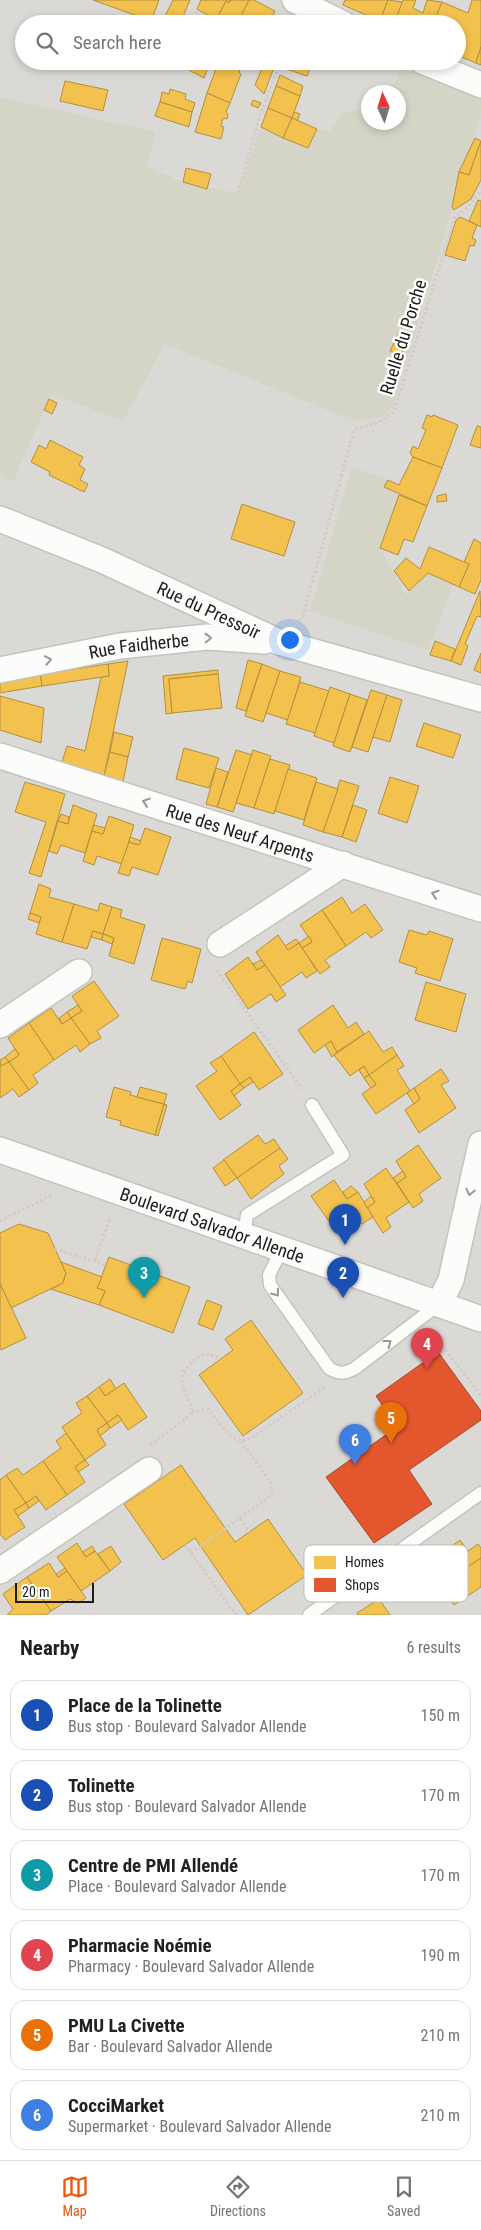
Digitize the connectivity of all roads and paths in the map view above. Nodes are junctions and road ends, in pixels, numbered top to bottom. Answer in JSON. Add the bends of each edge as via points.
{"nodes":[{"id":1,"x":295,"y":0,"type":"edge"},
{"id":2,"x":325,"y":15,"type":"edge"},
{"id":3,"x":278,"y":70,"type":"edge"},
{"id":4,"x":444,"y":70,"type":"edge"},
{"id":5,"x":481,"y":85,"type":"edge"},
{"id":6,"x":481,"y":191,"type":"edge"},
{"id":7,"x":238,"y":194,"type":"dead end"},
{"id":8,"x":0,"y":519,"type":"edge"},
{"id":9,"x":279,"y":642,"type":"junction"},
{"id":10,"x":0,"y":670,"type":"edge"},
{"id":11,"x":481,"y":699,"type":"edge"},
{"id":12,"x":0,"y":756,"type":"edge"},
{"id":13,"x":342,"y":864,"type":"junction"},
{"id":14,"x":481,"y":909,"type":"edge"},
{"id":15,"x":220,"y":944,"type":"joint"},
{"id":16,"x":79,"y":972,"type":"dead end"},
{"id":17,"x":0,"y":1025,"type":"edge"},
{"id":18,"x":312,"y":1104,"type":"joint"},
{"id":19,"x":481,"y":1144,"type":"edge"},
{"id":20,"x":0,"y":1150,"type":"edge"},
{"id":21,"x":73,"y":1175,"type":"junction"},
{"id":22,"x":103,"y":1216,"type":"dead end"},
{"id":23,"x":0,"y":1221,"type":"edge"},
{"id":24,"x":244,"y":1237,"type":"junction"},
{"id":25,"x":55,"y":1249,"type":"dead end"},
{"id":26,"x":282,"y":1249,"type":"junction"},
{"id":27,"x":95,"y":1260,"type":"junction"},
{"id":28,"x":106,"y":1264,"type":"dead end"},
{"id":29,"x":439,"y":1304,"type":"junction"},
{"id":30,"x":481,"y":1320,"type":"edge"},
{"id":31,"x":414,"y":1323,"type":"junction"},
{"id":32,"x":220,"y":1359,"type":"dead end"},
{"id":33,"x":346,"y":1374,"type":"junction"},
{"id":34,"x":481,"y":1396,"type":"edge"},
{"id":35,"x":192,"y":1412,"type":"junction"},
{"id":36,"x":241,"y":1441,"type":"junction"},
{"id":37,"x":147,"y":1460,"type":"joint"},
{"id":38,"x":481,"y":1493,"type":"edge"},
{"id":39,"x":240,"y":1518,"type":"junction"},
{"id":40,"x":249,"y":1532,"type":"dead end"},
{"id":41,"x":185,"y":1545,"type":"dead end"},
{"id":42,"x":408,"y":1545,"type":"edge"},
{"id":43,"x":191,"y":1553,"type":"junction"},
{"id":44,"x":0,"y":1570,"type":"edge"},
{"id":45,"x":327,"y":1602,"type":"edge"},
{"id":46,"x":236,"y":1615,"type":"edge"},
{"id":47,"x":309,"y":1615,"type":"edge"}],
"edges":[{"from":1,"to":2,"type":"street"},
{"from":3,"to":7,"type":"path","via":[[260,115]]},
{"from":4,"to":5,"type":"street"},
{"from":6,"to":9,"type":"path","name":"Ruelle du Porche","via":[[455,217],[394,412],[379,422],[354,430],[303,616]]},
{"from":8,"to":9,"type":"street","name":"Rue du Pressoir","via":[[102,560]]},
{"from":10,"to":9,"type":"street","name":"Rue Faidherbe","one_way":true,"via":[[120,646],[208,637]]},
{"from":9,"to":11,"type":"street","name":"Rue du Pressoir"},
{"from":13,"to":12,"type":"street","name":"Rue des Neuf Arpents","one_way":true},
{"from":14,"to":13,"type":"street","name":"Rue des Neuf Arpents","one_way":true},
{"from":13,"to":15,"type":"street"},
{"from":15,"to":18,"type":"path","via":[[210,961]]},
{"from":16,"to":17,"type":"street"},
{"from":18,"to":24,"type":"lane","via":[[343,1155],[247,1216]]},
{"from":19,"to":29,"type":"street","one_way":true,"via":[[451,1280]]},
{"from":20,"to":21,"type":"street","name":"Boulevard Salvador Allende"},
{"from":21,"to":23,"type":"path","via":[[65,1189]]},
{"from":21,"to":24,"type":"street","name":"Boulevard Salvador Allende"},
{"from":22,"to":27,"type":"path","via":[[110,1218]]},
{"from":24,"to":26,"type":"street","name":"Boulevard Salvador Allende"},
{"from":25,"to":27,"type":"path"},
{"from":26,"to":29,"type":"street","name":"Boulevard Salvador Allende"},
{"from":26,"to":33,"type":"lane","one_way":true,"via":[[269,1275],[270,1285],[329,1368]]},
{"from":27,"to":28,"type":"path"},
{"from":29,"to":30,"type":"street","name":"Boulevard Salvador Allende"},
{"from":29,"to":31,"type":"lane"},
{"from":33,"to":31,"type":"lane","one_way":true},
{"from":31,"to":34,"type":"path","via":[[435,1335]]},
{"from":32,"to":35,"type":"path","via":[[209,1354],[198,1356],[184,1372],[184,1392]]},
{"from":33,"to":36,"type":"path","via":[[251,1438]]},
{"from":35,"to":36,"type":"path","via":[[208,1409],[229,1435]]},
{"from":35,"to":37,"type":"path"},
{"from":36,"to":39,"type":"path","via":[[271,1483],[272,1492],[268,1499]]},
{"from":37,"to":44,"type":"street"},
{"from":38,"to":42,"type":"lane"},
{"from":39,"to":40,"type":"path"},
{"from":39,"to":43,"type":"path"},
{"from":41,"to":43,"type":"path"},
{"from":43,"to":46,"type":"path"},
{"from":45,"to":47,"type":"lane"}]}
